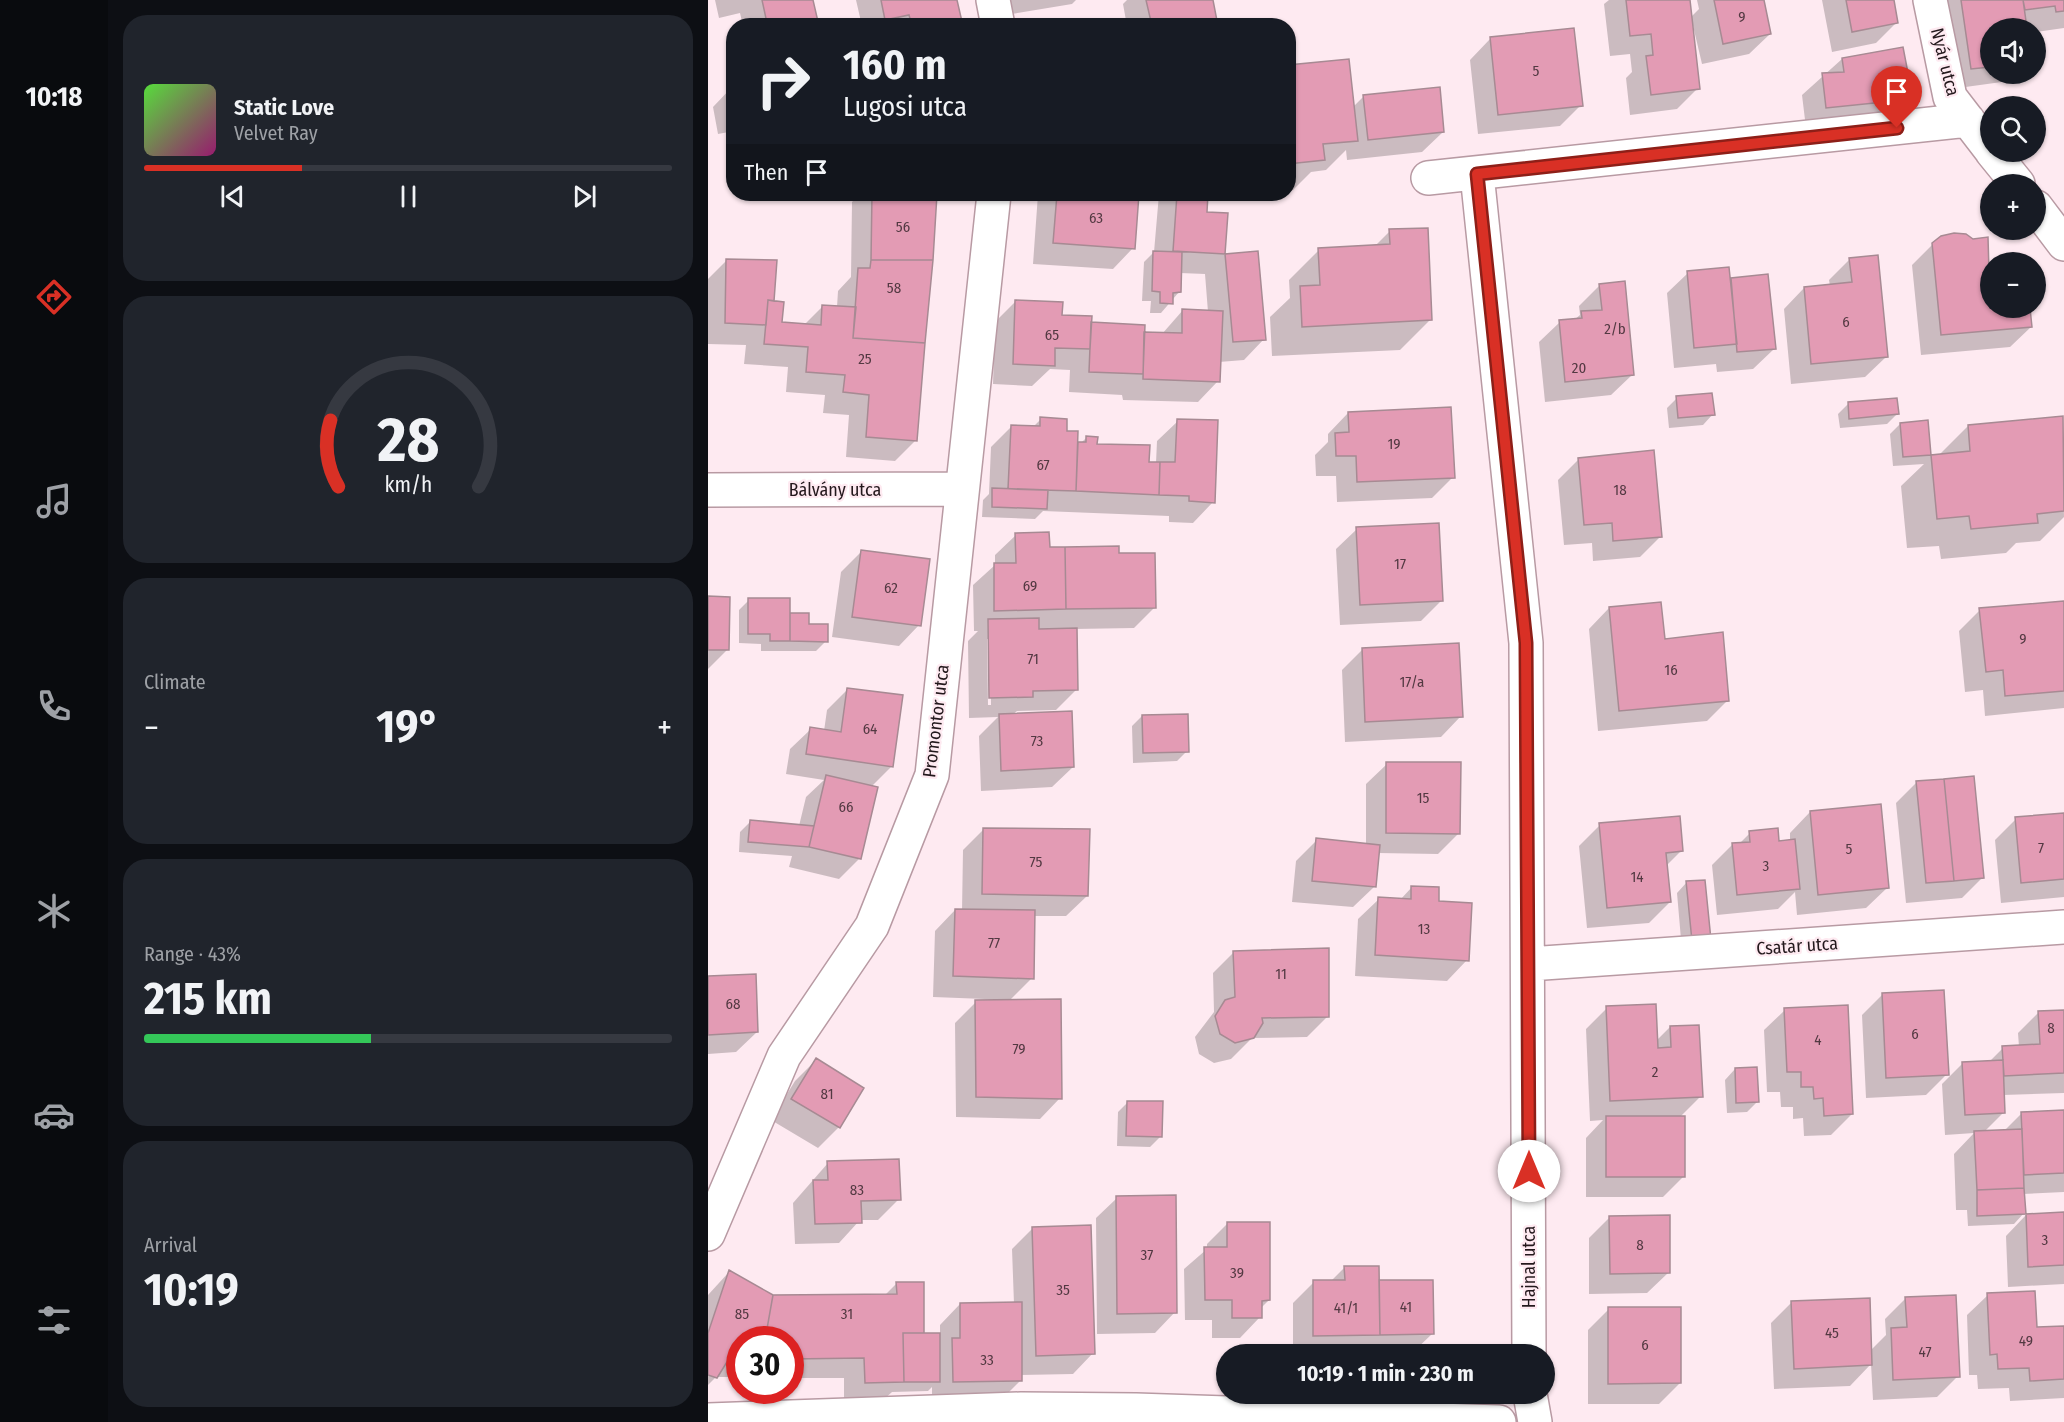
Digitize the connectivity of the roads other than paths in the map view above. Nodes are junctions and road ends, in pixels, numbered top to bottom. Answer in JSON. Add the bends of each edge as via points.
{"nodes":[{"id":1,"x":993,"y":0,"type":"edge"},
{"id":2,"x":1930,"y":0,"type":"edge"},
{"id":3,"x":996,"y":18,"type":"edge"},
{"id":4,"x":1968,"y":120,"type":"junction"},
{"id":5,"x":1980,"y":136,"type":"edge"},
{"id":6,"x":2001,"y":162,"type":"edge"},
{"id":7,"x":1477,"y":174,"type":"junction"},
{"id":8,"x":2010,"y":174,"type":"edge"},
{"id":9,"x":1428,"y":178,"type":"dead end"},
{"id":10,"x":993,"y":201,"type":"edge"},
{"id":11,"x":2046,"y":220,"type":"edge"},
{"id":12,"x":2064,"y":244,"type":"edge"},
{"id":13,"x":961,"y":489,"type":"junction"},
{"id":14,"x":708,"y":490,"type":"edge"},
{"id":15,"x":2064,"y":927,"type":"edge"},
{"id":16,"x":1529,"y":964,"type":"junction"},
{"id":17,"x":708,"y":1234,"type":"edge"},
{"id":18,"x":1529,"y":1344,"type":"edge"},
{"id":19,"x":1532,"y":1404,"type":"edge"},
{"id":20,"x":708,"y":1420,"type":"edge"},
{"id":21,"x":1499,"y":1422,"type":"edge"},
{"id":22,"x":1535,"y":1422,"type":"edge"}],
"edges":[{"from":1,"to":3,"type":"street"},
{"from":2,"to":4,"type":"street","name":"Nyár utca","via":[[1950,97]]},
{"from":4,"to":5,"type":"street","name":"Nyár utca"},
{"from":4,"to":7,"type":"street"},
{"from":6,"to":8,"type":"street","name":"Nyár utca"},
{"from":7,"to":9,"type":"street"},
{"from":7,"to":16,"type":"street","name":"Hajnal utca","via":[[1526,643]]},
{"from":10,"to":13,"type":"street","name":"Promontor utca"},
{"from":11,"to":12,"type":"street"},
{"from":13,"to":14,"type":"street","name":"Bálvány utca"},
{"from":13,"to":17,"type":"street","name":"Promontor utca","via":[[932,775],[872,926],[784,1056]]},
{"from":15,"to":16,"type":"street","name":"Csatár utca"},
{"from":16,"to":18,"type":"street","name":"Hajnal utca"},
{"from":19,"to":22,"type":"street"},
{"from":20,"to":21,"type":"street","via":[[1044,1409]]}]}
